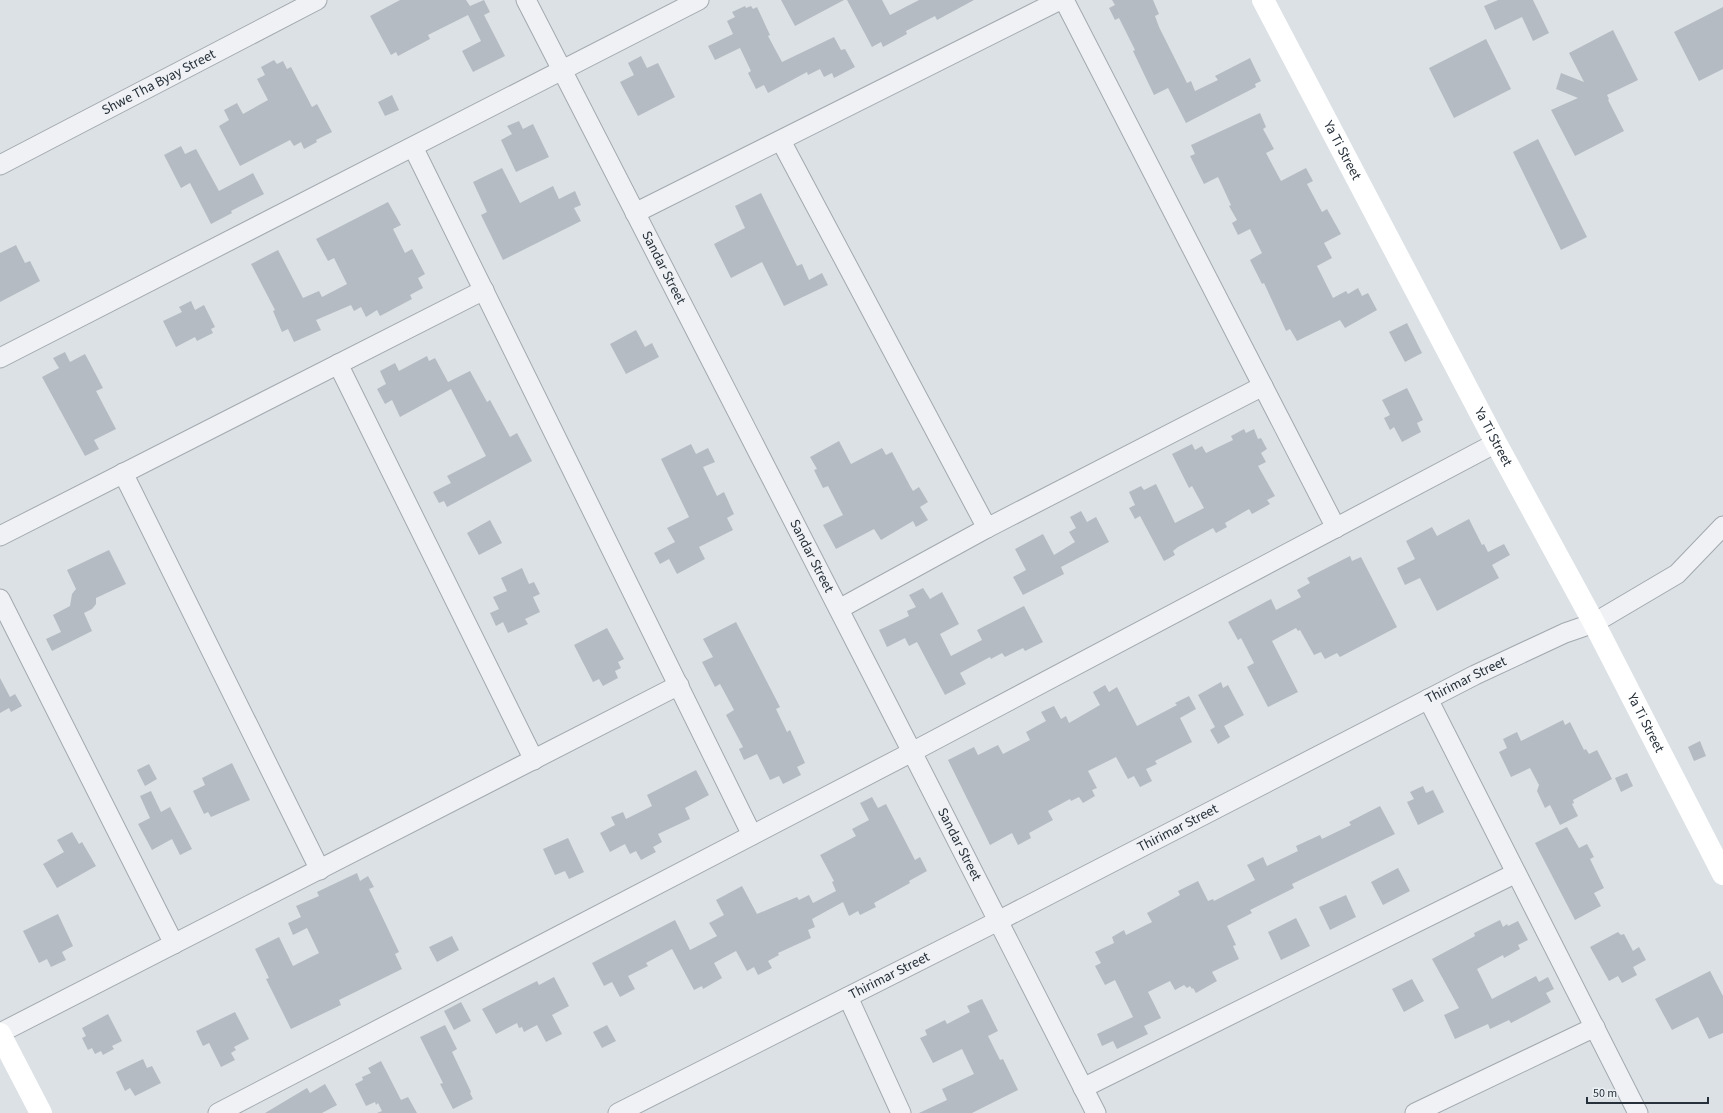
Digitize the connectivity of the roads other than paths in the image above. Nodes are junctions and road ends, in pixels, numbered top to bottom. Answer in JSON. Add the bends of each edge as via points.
{"nodes":[{"id":1,"x":317,"y":0,"type":"edge"},
{"id":2,"x":526,"y":0,"type":"edge"},
{"id":3,"x":699,"y":0,"type":"edge"},
{"id":4,"x":1060,"y":0,"type":"edge"},
{"id":5,"x":1064,"y":0,"type":"edge"},
{"id":6,"x":1263,"y":0,"type":"edge"},
{"id":7,"x":562,"y":70,"type":"junction"},
{"id":8,"x":781,"y":141,"type":"junction"},
{"id":9,"x":413,"y":146,"type":"junction"},
{"id":10,"x":0,"y":165,"type":"edge"},
{"id":11,"x":635,"y":213,"type":"junction"},
{"id":12,"x":484,"y":290,"type":"junction"},
{"id":13,"x":0,"y":358,"type":"edge"},
{"id":14,"x":338,"y":364,"type":"junction"},
{"id":15,"x":1263,"y":386,"type":"junction"},
{"id":16,"x":1496,"y":443,"type":"junction"},
{"id":17,"x":123,"y":473,"type":"junction"},
{"id":18,"x":1723,"y":526,"type":"edge"},
{"id":19,"x":987,"y":528,"type":"junction"},
{"id":20,"x":1336,"y":528,"type":"junction"},
{"id":21,"x":0,"y":536,"type":"edge"},
{"id":22,"x":0,"y":599,"type":"edge"},
{"id":23,"x":839,"y":609,"type":"junction"},
{"id":24,"x":1594,"y":623,"type":"junction"},
{"id":25,"x":678,"y":685,"type":"junction"},
{"id":26,"x":1428,"y":700,"type":"junction"},
{"id":27,"x":912,"y":752,"type":"junction"},
{"id":28,"x":534,"y":760,"type":"junction"},
{"id":29,"x":752,"y":835,"type":"junction"},
{"id":30,"x":320,"y":870,"type":"junction"},
{"id":31,"x":1516,"y":873,"type":"junction"},
{"id":32,"x":1723,"y":874,"type":"edge"},
{"id":33,"x":998,"y":921,"type":"junction"},
{"id":34,"x":174,"y":944,"type":"junction"},
{"id":35,"x":848,"y":997,"type":"junction"},
{"id":36,"x":1595,"y":1027,"type":"junction"},
{"id":37,"x":0,"y":1034,"type":"edge"},
{"id":38,"x":1083,"y":1088,"type":"junction"},
{"id":39,"x":41,"y":1113,"type":"edge"},
{"id":40,"x":218,"y":1113,"type":"edge"},
{"id":41,"x":618,"y":1113,"type":"edge"},
{"id":42,"x":901,"y":1113,"type":"edge"},
{"id":43,"x":1096,"y":1113,"type":"edge"},
{"id":44,"x":1415,"y":1113,"type":"edge"},
{"id":45,"x":1638,"y":1113,"type":"edge"}],
"edges":[{"from":1,"to":10,"type":"street","name":"Shwe Tha Byay Street"},
{"from":2,"to":7,"type":"street","name":"Sandar Street"},
{"from":3,"to":7,"type":"street"},
{"from":4,"to":8,"type":"street"},
{"from":5,"to":15,"type":"street"},
{"from":6,"to":16,"type":"street","name":"Ya Ti Street"},
{"from":7,"to":9,"type":"street"},
{"from":7,"to":11,"type":"street","name":"Sandar Street"},
{"from":8,"to":11,"type":"street"},
{"from":8,"to":19,"type":"street"},
{"from":9,"to":12,"type":"street"},
{"from":9,"to":13,"type":"street"},
{"from":11,"to":23,"type":"street","name":"Sandar Street"},
{"from":12,"to":14,"type":"street"},
{"from":12,"to":25,"type":"street"},
{"from":14,"to":17,"type":"street"},
{"from":14,"to":28,"type":"street"},
{"from":15,"to":19,"type":"street"},
{"from":15,"to":20,"type":"street"},
{"from":16,"to":20,"type":"street"},
{"from":16,"to":24,"type":"street","name":"Ya Ti Street"},
{"from":17,"to":21,"type":"street"},
{"from":17,"to":30,"type":"street"},
{"from":18,"to":24,"type":"street","name":"Thirimar Street","via":[[1677,574]]},
{"from":19,"to":23,"type":"street"},
{"from":20,"to":27,"type":"street"},
{"from":22,"to":34,"type":"street"},
{"from":23,"to":27,"type":"street","name":"Sandar Street"},
{"from":24,"to":26,"type":"street","name":"Thirimar Street","via":[[1565,633]]},
{"from":24,"to":32,"type":"street","name":"Ya Ti Street"},
{"from":25,"to":28,"type":"street"},
{"from":25,"to":29,"type":"street"},
{"from":26,"to":31,"type":"street"},
{"from":26,"to":33,"type":"street","name":"Thirimar Street"},
{"from":27,"to":29,"type":"street"},
{"from":27,"to":33,"type":"street","name":"Sandar Street"},
{"from":28,"to":30,"type":"street"},
{"from":29,"to":40,"type":"street"},
{"from":30,"to":34,"type":"street"},
{"from":31,"to":36,"type":"street"},
{"from":31,"to":38,"type":"street"},
{"from":33,"to":35,"type":"street","name":"Thirimar Street"},
{"from":33,"to":38,"type":"street","name":"Sandar Street"},
{"from":34,"to":37,"type":"street"},
{"from":35,"to":41,"type":"street","name":"Thirimar Street"},
{"from":35,"to":42,"type":"street"},
{"from":36,"to":44,"type":"street"},
{"from":36,"to":45,"type":"street"},
{"from":37,"to":39,"type":"street"},
{"from":38,"to":43,"type":"street","name":"Sandar Street"}]}
